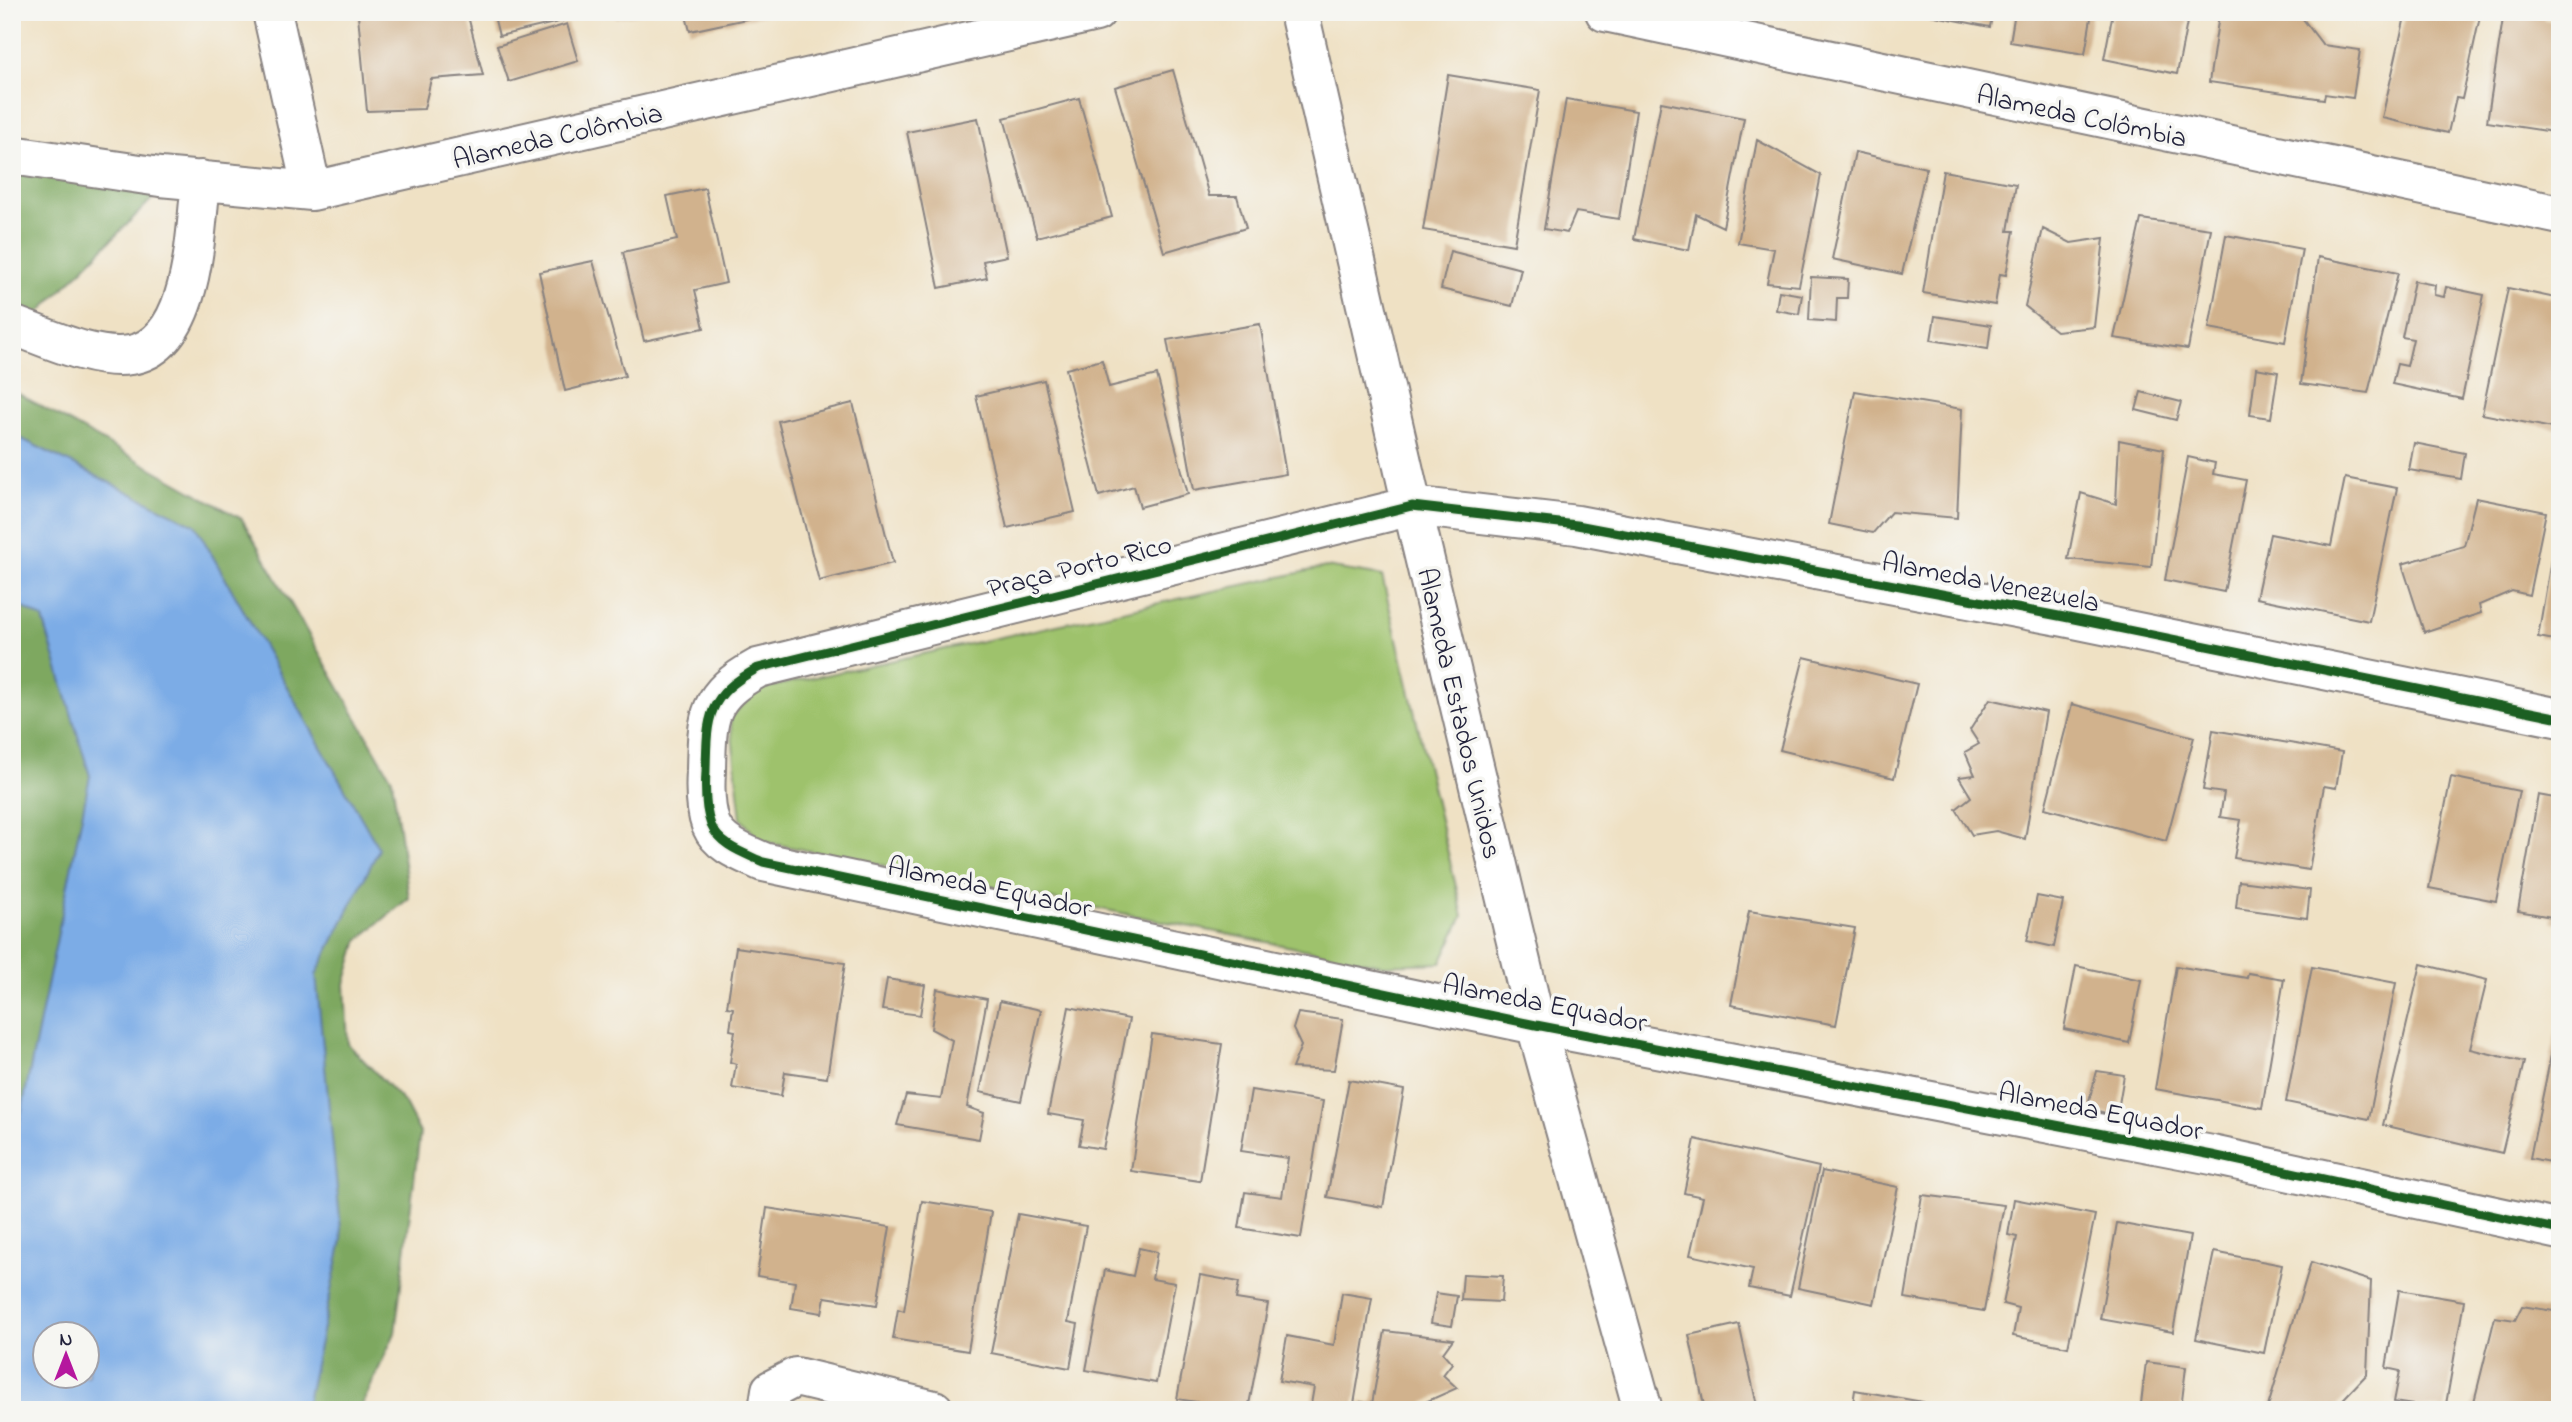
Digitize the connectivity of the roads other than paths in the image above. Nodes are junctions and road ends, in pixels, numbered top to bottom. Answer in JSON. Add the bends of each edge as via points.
{"nodes":[{"id":1,"x":272,"y":12,"type":"edge"},
{"id":2,"x":1096,"y":12,"type":"edge"},
{"id":3,"x":1298,"y":12,"type":"edge"},
{"id":4,"x":1605,"y":12,"type":"edge"},
{"id":5,"x":12,"y":155,"type":"edge"},
{"id":6,"x":201,"y":180,"type":"junction"},
{"id":7,"x":312,"y":191,"type":"junction"},
{"id":8,"x":2560,"y":215,"type":"edge"},
{"id":9,"x":12,"y":325,"type":"edge"},
{"id":10,"x":1412,"y":506,"type":"junction"},
{"id":11,"x":758,"y":668,"type":"joint"},
{"id":12,"x":2560,"y":718,"type":"edge"},
{"id":13,"x":1536,"y":1024,"type":"junction"},
{"id":14,"x":2560,"y":1230,"type":"edge"},
{"id":15,"x":862,"y":1404,"type":"edge"},
{"id":16,"x":1640,"y":1405,"type":"edge"},
{"id":17,"x":768,"y":1410,"type":"edge"},
{"id":18,"x":934,"y":1410,"type":"edge"}],
"edges":[{"from":1,"to":7,"type":"street"},
{"from":2,"to":7,"type":"street","name":"Alameda Colômbia"},
{"from":3,"to":10,"type":"street","name":"Alameda Estados Unidos"},
{"from":4,"to":8,"type":"street","name":"Alameda Colômbia"},
{"from":5,"to":6,"type":"street","name":"Alameda Colômbia"},
{"from":6,"to":7,"type":"street","name":"Alameda Colômbia"},
{"from":6,"to":9,"type":"street","via":[[186,289],[174,323],[151,350],[128,356],[79,350]]},
{"from":10,"to":11,"type":"street","name":"Praça Porto Rico"},
{"from":10,"to":12,"type":"street","name":"Alameda Venezuela","via":[[1577,525]]},
{"from":10,"to":13,"type":"street","name":"Alameda Estados Unidos"},
{"from":11,"to":13,"type":"street","name":"Alameda Equador","via":[[733,682],[707,722],[705,790],[711,826],[729,846],[763,862]]},
{"from":13,"to":14,"type":"street","name":"Alameda Equador","via":[[2212,1155]]},
{"from":13,"to":16,"type":"street","name":"Alameda Estados Unidos"},
{"from":15,"to":17,"type":"street","via":[[796,1377],[771,1390]]},
{"from":15,"to":18,"type":"street"}]}
